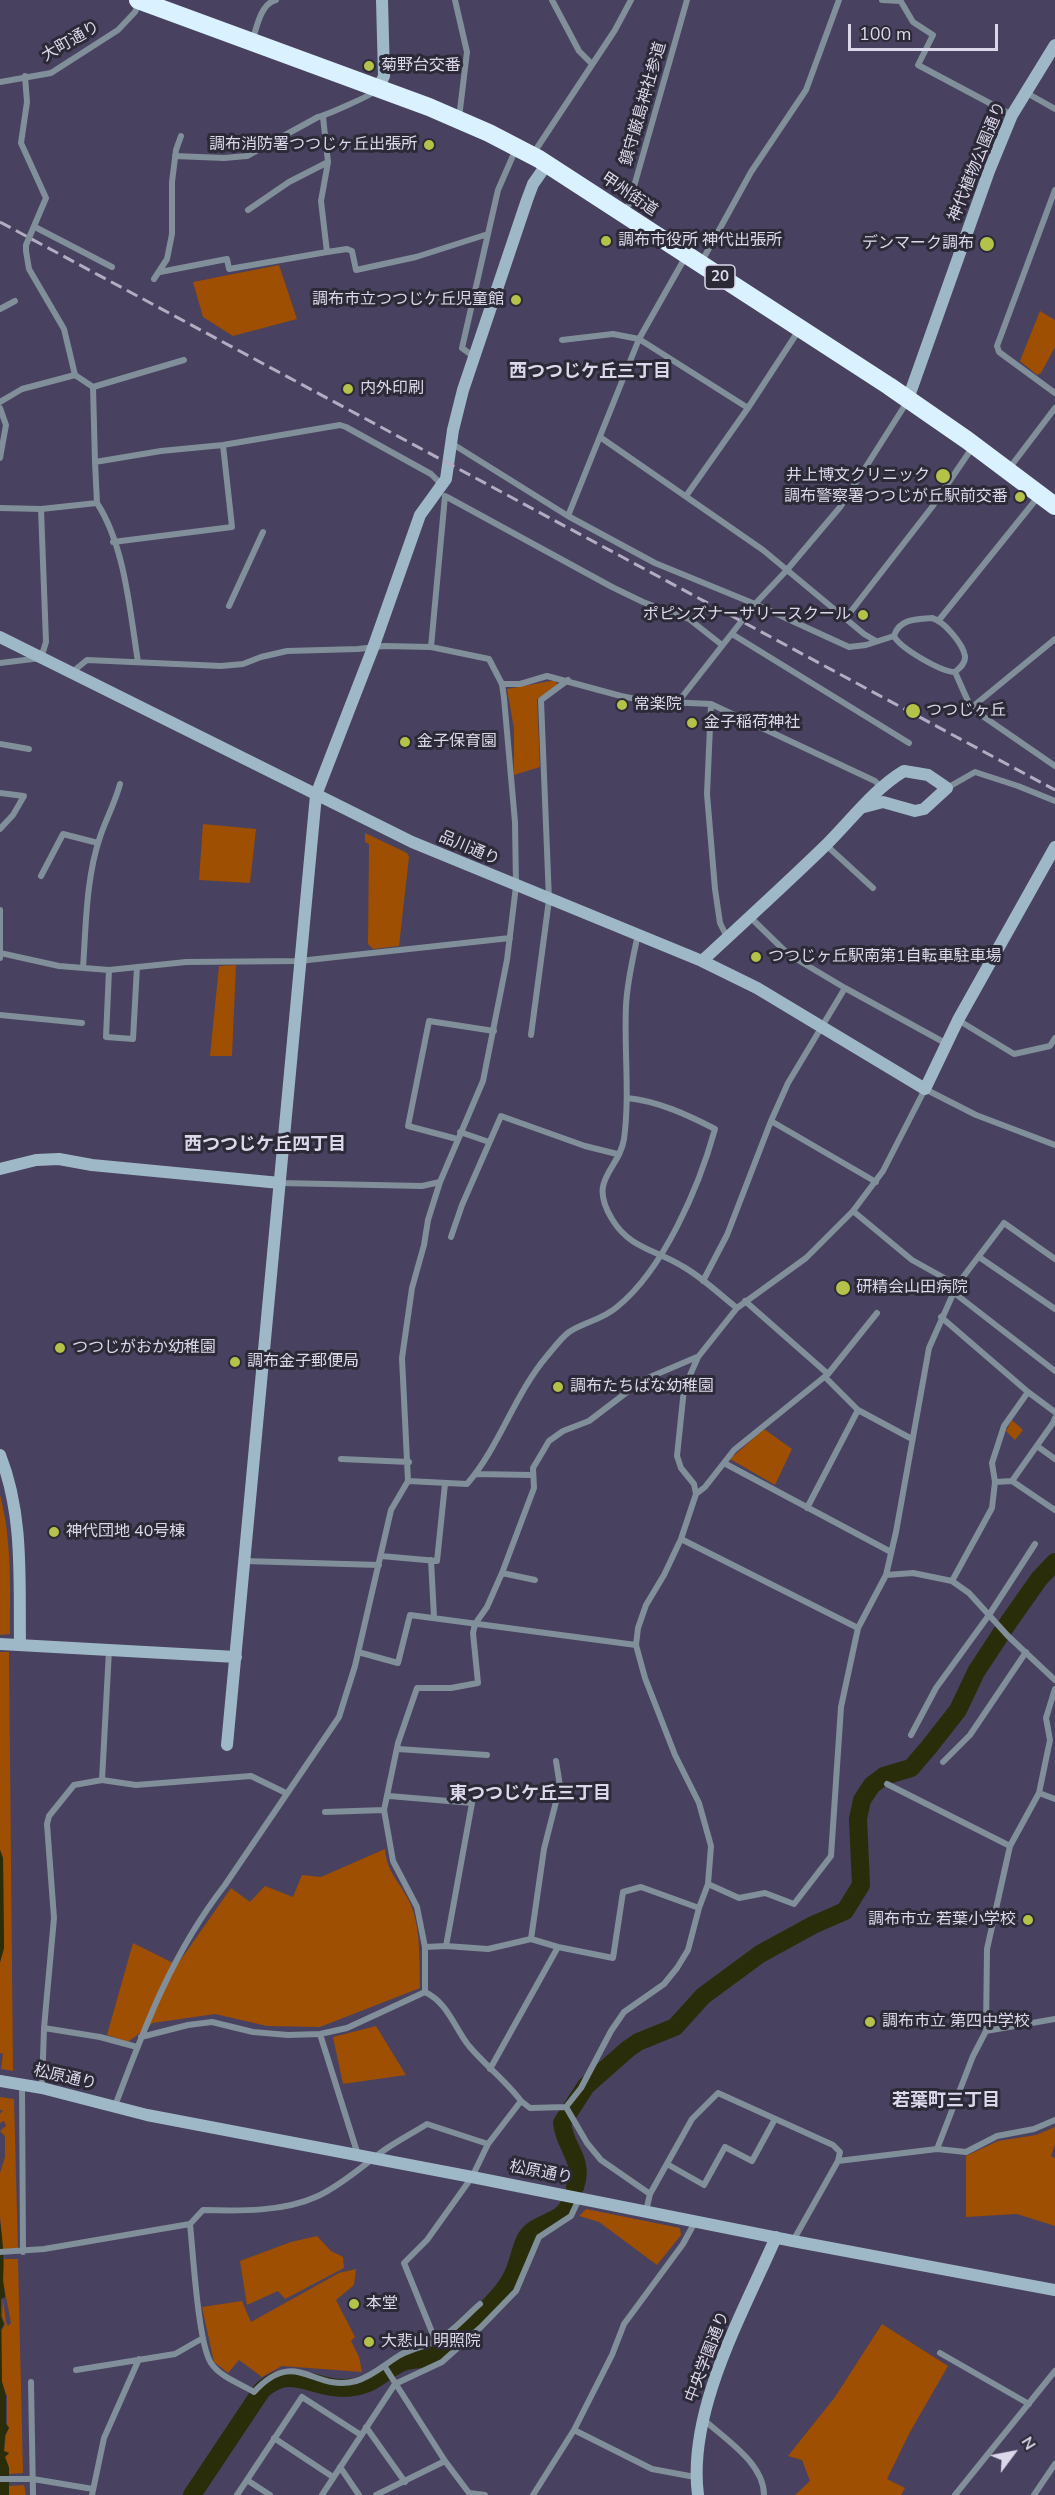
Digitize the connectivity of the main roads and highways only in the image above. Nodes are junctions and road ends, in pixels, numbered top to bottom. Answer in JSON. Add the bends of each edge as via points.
{"nodes":[{"id":1,"x":139,"y":0,"type":"edge"},
{"id":2,"x":1055,"y":506,"type":"edge"}],
"edges":[{"from":1,"to":2,"type":"highway","name":"甲州街道","number":"20","via":[[459,120],[532,155],[908,399]]}]}
